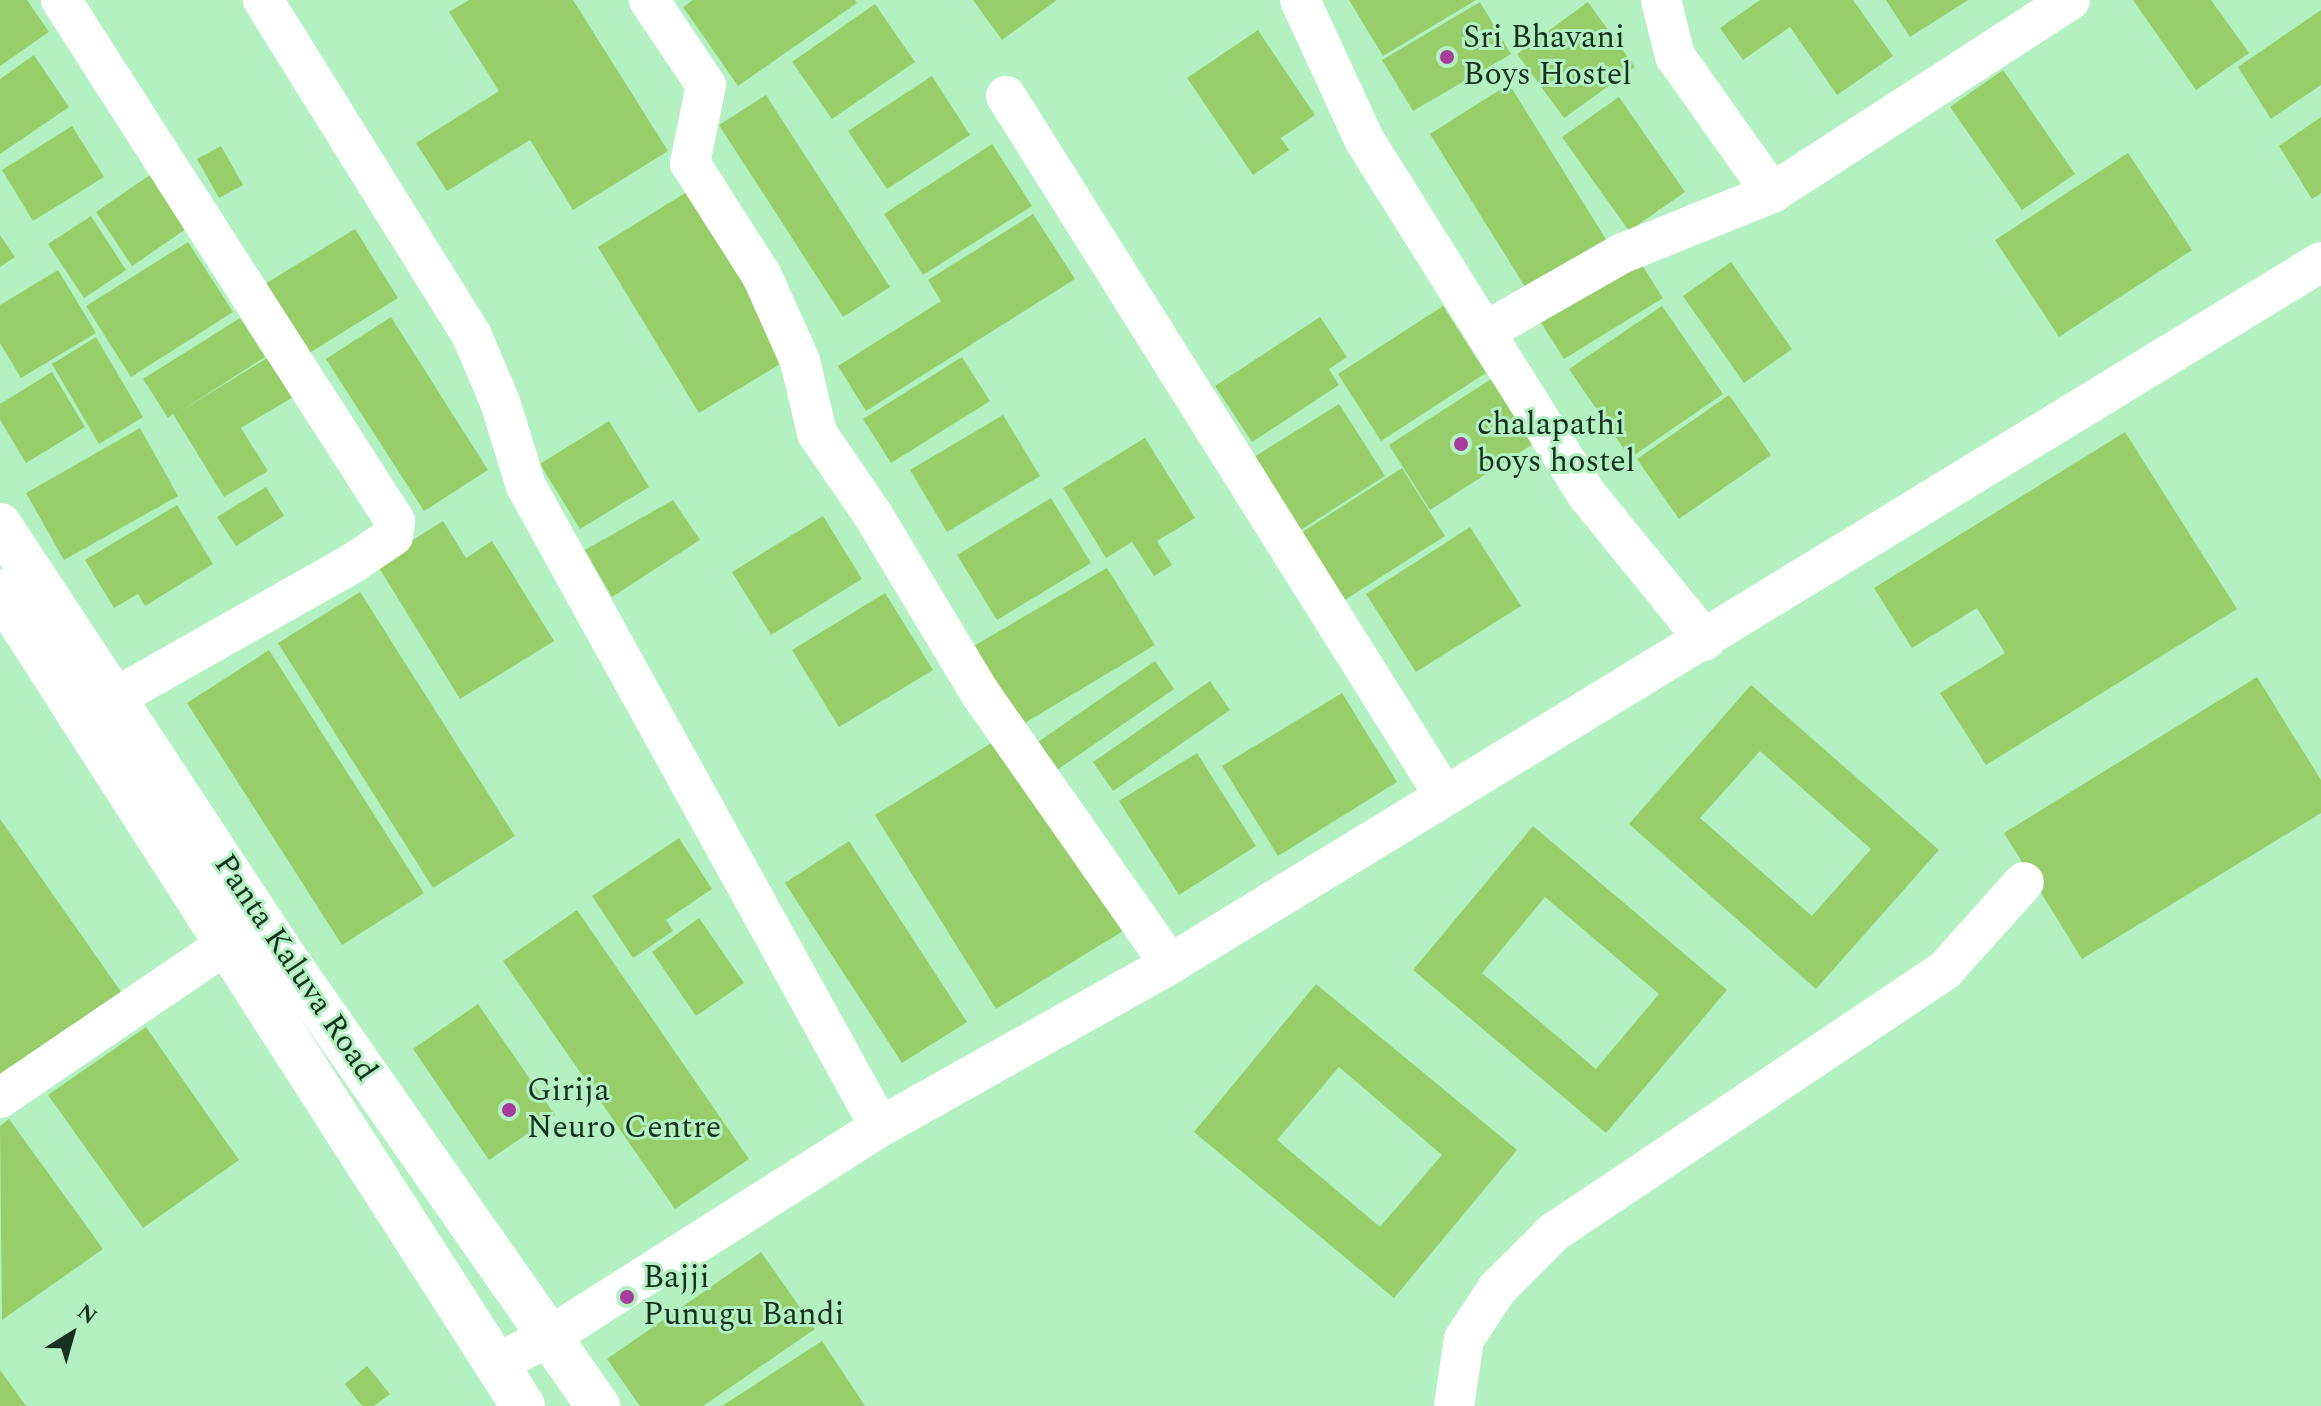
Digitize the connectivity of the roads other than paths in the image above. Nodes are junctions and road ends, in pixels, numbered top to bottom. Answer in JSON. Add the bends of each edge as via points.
{"nodes":[{"id":1,"x":61,"y":0,"type":"edge"},
{"id":2,"x":263,"y":0,"type":"edge"},
{"id":3,"x":649,"y":0,"type":"edge"},
{"id":4,"x":1300,"y":0,"type":"edge"},
{"id":5,"x":1661,"y":0,"type":"edge"},
{"id":6,"x":2070,"y":0,"type":"edge"},
{"id":7,"x":1006,"y":96,"type":"dead end"},
{"id":8,"x":1772,"y":193,"type":"junction"},
{"id":9,"x":2321,"y":262,"type":"edge"},
{"id":10,"x":1486,"y":331,"type":"junction"},
{"id":11,"x":0,"y":525,"type":"edge"},
{"id":12,"x":0,"y":591,"type":"edge"},
{"id":13,"x":1705,"y":640,"type":"junction"},
{"id":14,"x":113,"y":699,"type":"junction"},
{"id":15,"x":1444,"y":795,"type":"junction"},
{"id":16,"x":2024,"y":882,"type":"dead end"},
{"id":17,"x":224,"y":946,"type":"junction"},
{"id":18,"x":1170,"y":964,"type":"junction"},
{"id":19,"x":0,"y":1098,"type":"edge"},
{"id":20,"x":880,"y":1127,"type":"junction"},
{"id":21,"x":552,"y":1335,"type":"junction"},
{"id":22,"x":496,"y":1364,"type":"junction"},
{"id":23,"x":591,"y":1403,"type":"edge"},
{"id":24,"x":1457,"y":1403,"type":"edge"},
{"id":25,"x":523,"y":1406,"type":"edge"}],
"edges":[{"from":1,"to":14,"type":"street","via":[[395,521],[393,536],[353,563]]},
{"from":2,"to":20,"type":"street","via":[[472,336],[526,486]]},
{"from":3,"to":18,"type":"street","via":[[706,85],[690,163],[762,276],[800,361],[817,433],[980,693]]},
{"from":4,"to":10,"type":"street","via":[[1365,141]]},
{"from":5,"to":8,"type":"street","via":[[1675,56]]},
{"from":6,"to":8,"type":"street"},
{"from":7,"to":15,"type":"street"},
{"from":8,"to":10,"type":"street","via":[[1623,253]]},
{"from":9,"to":13,"type":"street"},
{"from":10,"to":13,"type":"street","via":[[1588,496]]},
{"from":11,"to":14,"type":"street","name":"Panta Kaluva Road"},
{"from":12,"to":17,"type":"street","name":"Panta Kaluva Road"},
{"from":13,"to":15,"type":"street"},
{"from":14,"to":21,"type":"street","name":"Panta Kaluva Road","via":[[285,958]]},
{"from":15,"to":18,"type":"street"},
{"from":16,"to":24,"type":"street","via":[[1945,970],[1554,1232],[1497,1289],[1464,1339]]},
{"from":17,"to":19,"type":"street"},
{"from":17,"to":22,"type":"street","name":"Panta Kaluva Road"},
{"from":18,"to":20,"type":"street"},
{"from":20,"to":21,"type":"street"},
{"from":21,"to":22,"type":"street"},
{"from":21,"to":23,"type":"street","name":"Panta Kaluva Road"},
{"from":22,"to":25,"type":"street","name":"Panta Kaluva Road"}]}
